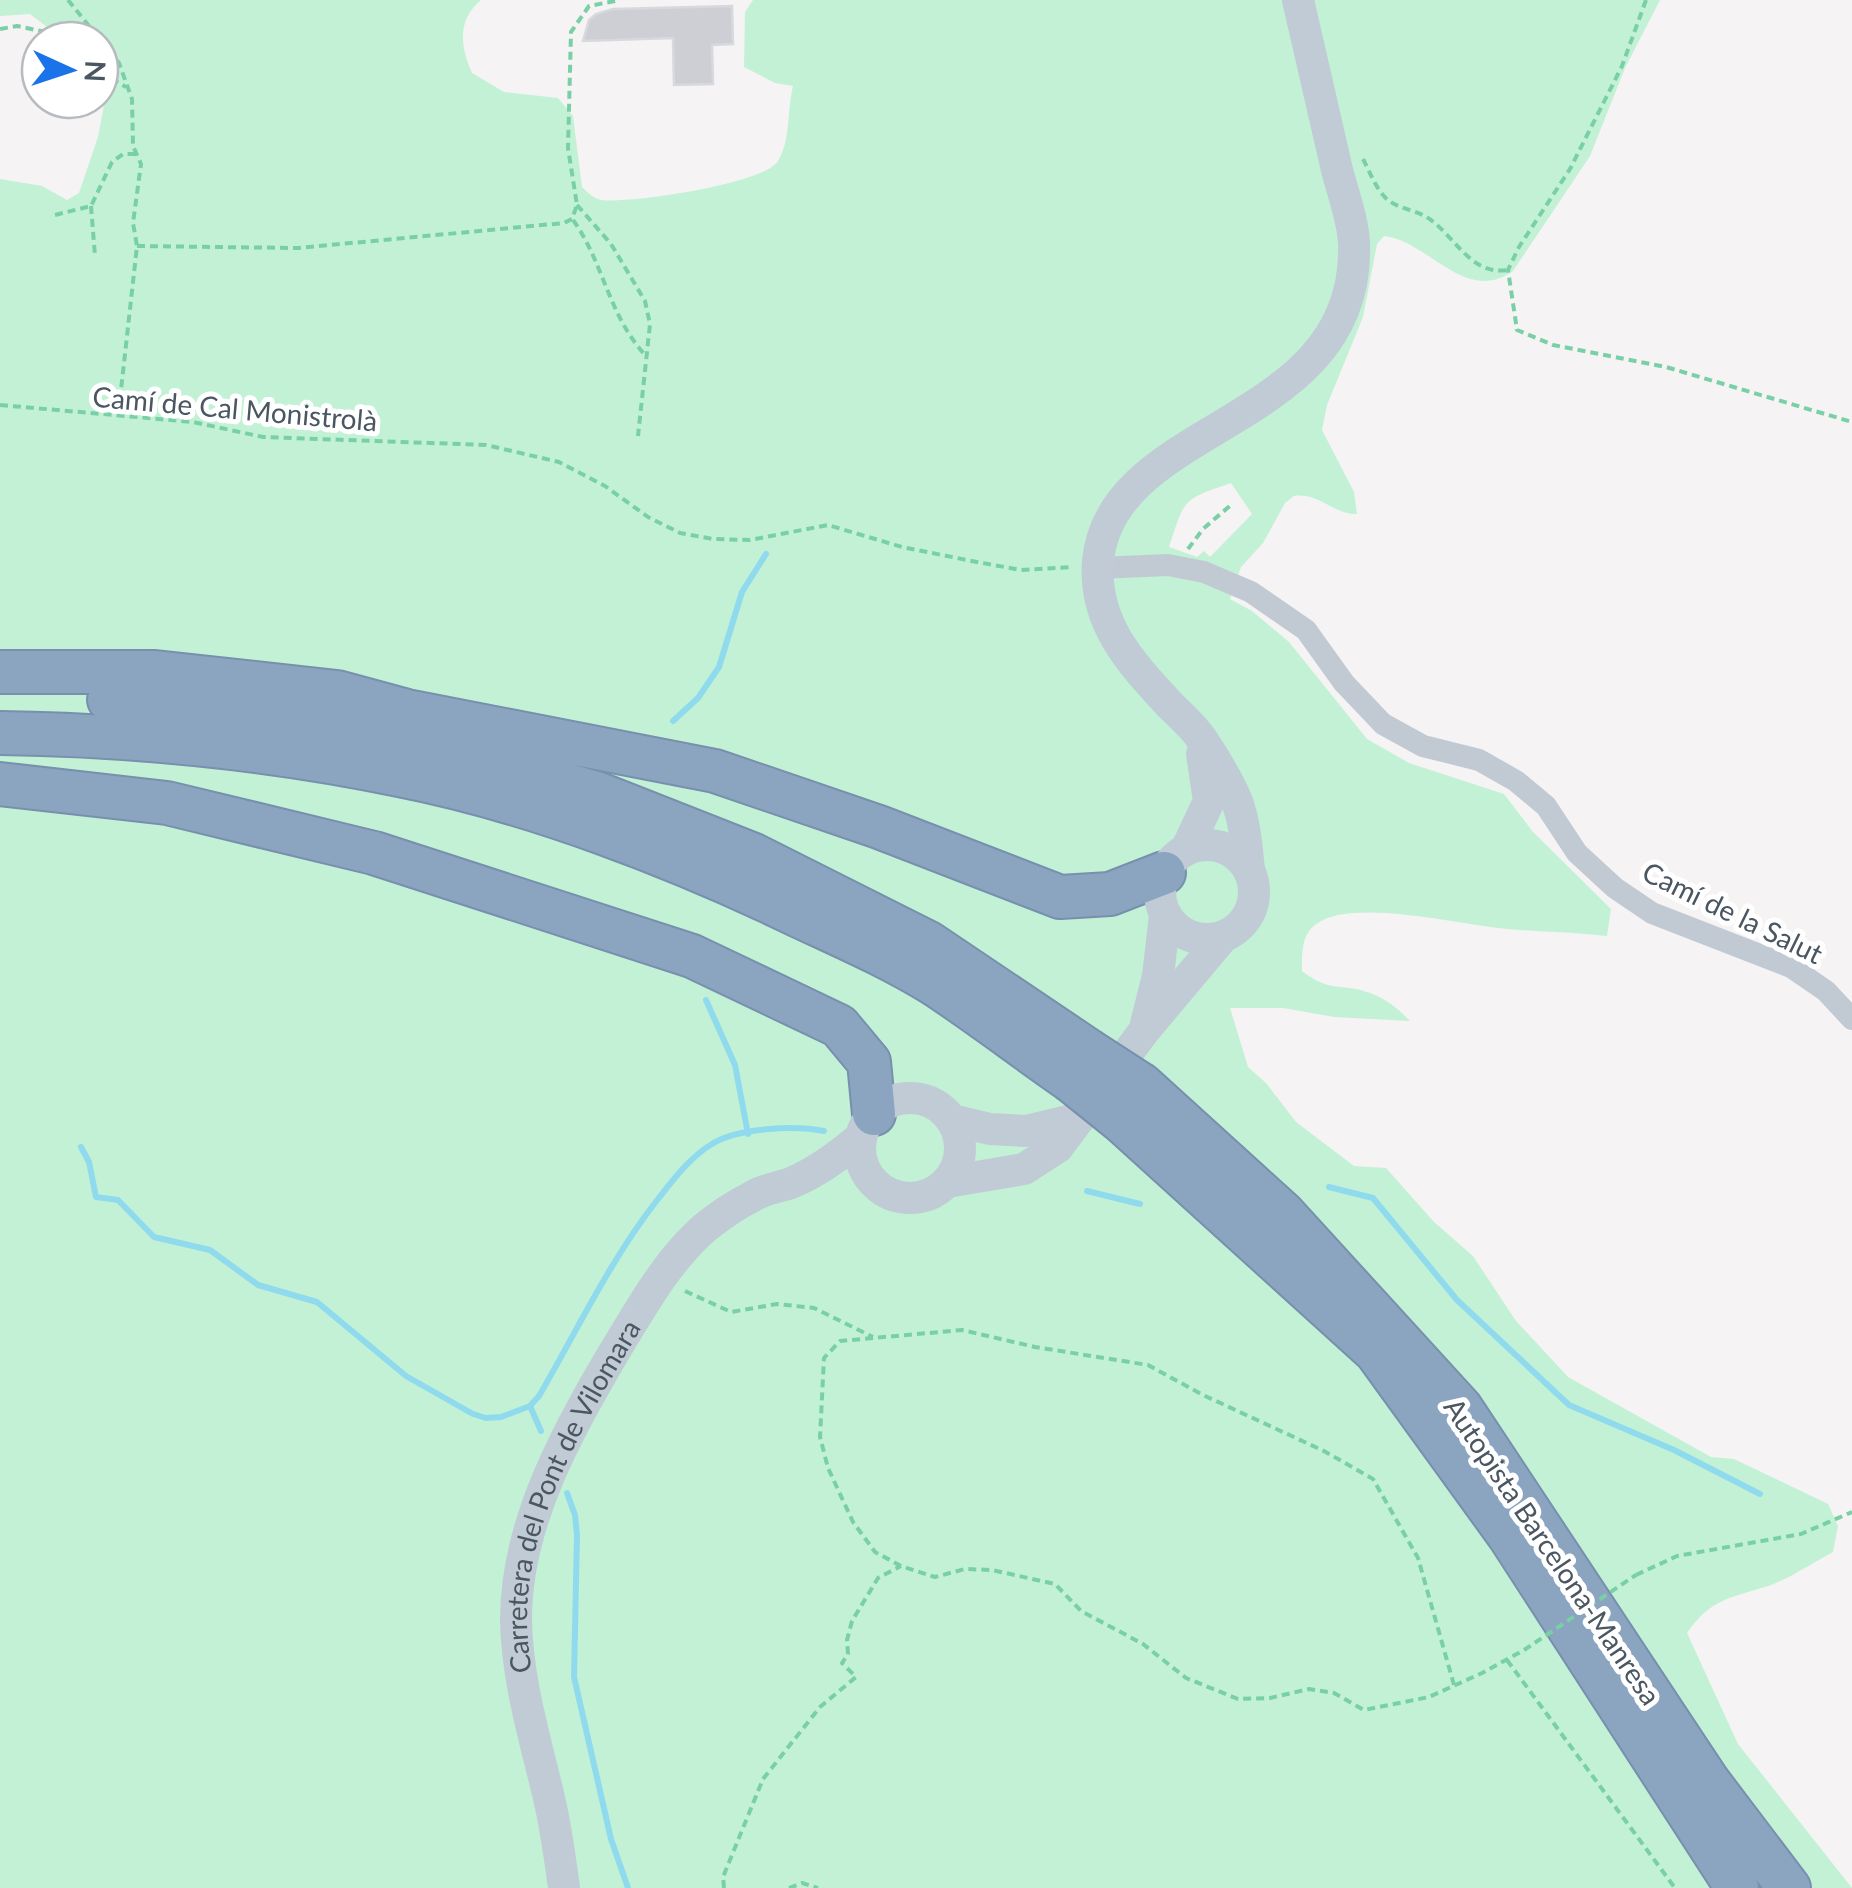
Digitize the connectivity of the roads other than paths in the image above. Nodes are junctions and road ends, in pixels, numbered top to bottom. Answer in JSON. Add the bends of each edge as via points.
{"nodes":[{"id":1,"x":1298,"y":0,"type":"edge"},
{"id":2,"x":1098,"y":568,"type":"junction"},
{"id":3,"x":0,"y":672,"type":"edge"},
{"id":4,"x":0,"y":699,"type":"edge"},
{"id":5,"x":0,"y":733,"type":"edge"},
{"id":6,"x":1199,"y":735,"type":"junction"},
{"id":7,"x":0,"y":784,"type":"edge"},
{"id":8,"x":1175,"y":861,"type":"junction"},
{"id":9,"x":1250,"y":871,"type":"junction"},
{"id":10,"x":1165,"y":915,"type":"junction"},
{"id":11,"x":1222,"y":938,"type":"junction"},
{"id":12,"x":1852,"y":1019,"type":"edge"},
{"id":13,"x":1144,"y":1031,"type":"junction"},
{"id":14,"x":1100,"y":1091,"type":"junction"},
{"id":15,"x":952,"y":1120,"type":"junction"},
{"id":16,"x":867,"y":1126,"type":"junction"},
{"id":17,"x":793,"y":1182,"type":"junction"},
{"id":18,"x":947,"y":1182,"type":"junction"},
{"id":19,"x":877,"y":1186,"type":"junction"},
{"id":20,"x":564,"y":1888,"type":"edge"},
{"id":21,"x":1738,"y":1888,"type":"edge"},
{"id":22,"x":1788,"y":1888,"type":"edge"}],
"edges":[{"from":1,"to":2,"type":"street","via":[[1354,243],[1347,304],[1316,358],[1251,411],[1131,488],[1110,518]]},
{"from":2,"to":6,"type":"street","via":[[1108,624],[1128,660]]},
{"from":2,"to":12,"type":"street","name":"Camí de la Salut","via":[[1168,564],[1251,592],[1306,630],[1383,724],[1516,780],[1615,888],[1652,912],[1791,966]]},
{"from":3,"to":8,"type":"highway","via":[[155,672],[337,692],[715,771],[1060,896],[1110,894]]},
{"from":4,"to":14,"type":"highway","name":"Autopista Barcelona-Manresa","via":[[146,700],[335,727],[458,752],[598,794],[754,854],[929,944]]},
{"from":5,"to":14,"type":"highway","name":"Autopista Barcelona-Manresa","via":[[108,735],[236,749],[401,775],[513,805],[638,846],[843,937],[931,983]]},
{"from":6,"to":8,"type":"street","via":[[1208,801]]},
{"from":6,"to":9,"type":"street","via":[[1240,808]]},
{"from":7,"to":16,"type":"highway","via":[[166,803],[374,852],[692,956],[840,1026],[869,1062]]},
{"from":8,"to":9,"type":"street","via":[[1204,845],[1222,847]]},
{"from":8,"to":10,"type":"street","via":[[1160,894]]},
{"from":9,"to":11,"type":"street","via":[[1251,910]]},
{"from":10,"to":11,"type":"street","via":[[1190,937]]},
{"from":10,"to":13,"type":"street"},
{"from":11,"to":13,"type":"street"},
{"from":13,"to":14,"type":"street"},
{"from":14,"to":15,"type":"street","via":[[1026,1131]]},
{"from":14,"to":18,"type":"street","via":[[1058,1148],[1024,1169]]},
{"from":14,"to":21,"type":"highway","name":"Autopista Barcelona-Manresa","via":[[1376,1352],[1510,1537]]},
{"from":14,"to":22,"type":"highway","name":"Autopista Barcelona-Manresa","via":[[1283,1213],[1461,1408],[1708,1781]]},
{"from":15,"to":16,"type":"street","via":[[936,1104],[914,1098],[892,1101]]},
{"from":15,"to":18,"type":"street","via":[[960,1152]]},
{"from":16,"to":17,"type":"street","name":"Carretera del Pont de Vilomara","via":[[831,1161]]},
{"from":16,"to":19,"type":"street","via":[[862,1164]]},
{"from":17,"to":19,"type":"street","name":"Carretera del Pont de Vilomara"},
{"from":17,"to":20,"type":"street","name":"Carretera del Pont de Vilomara","via":[[756,1194],[700,1232],[658,1279],[555,1464],[521,1567],[520,1672]]},
{"from":18,"to":19,"type":"street","via":[[912,1198]]}]}
